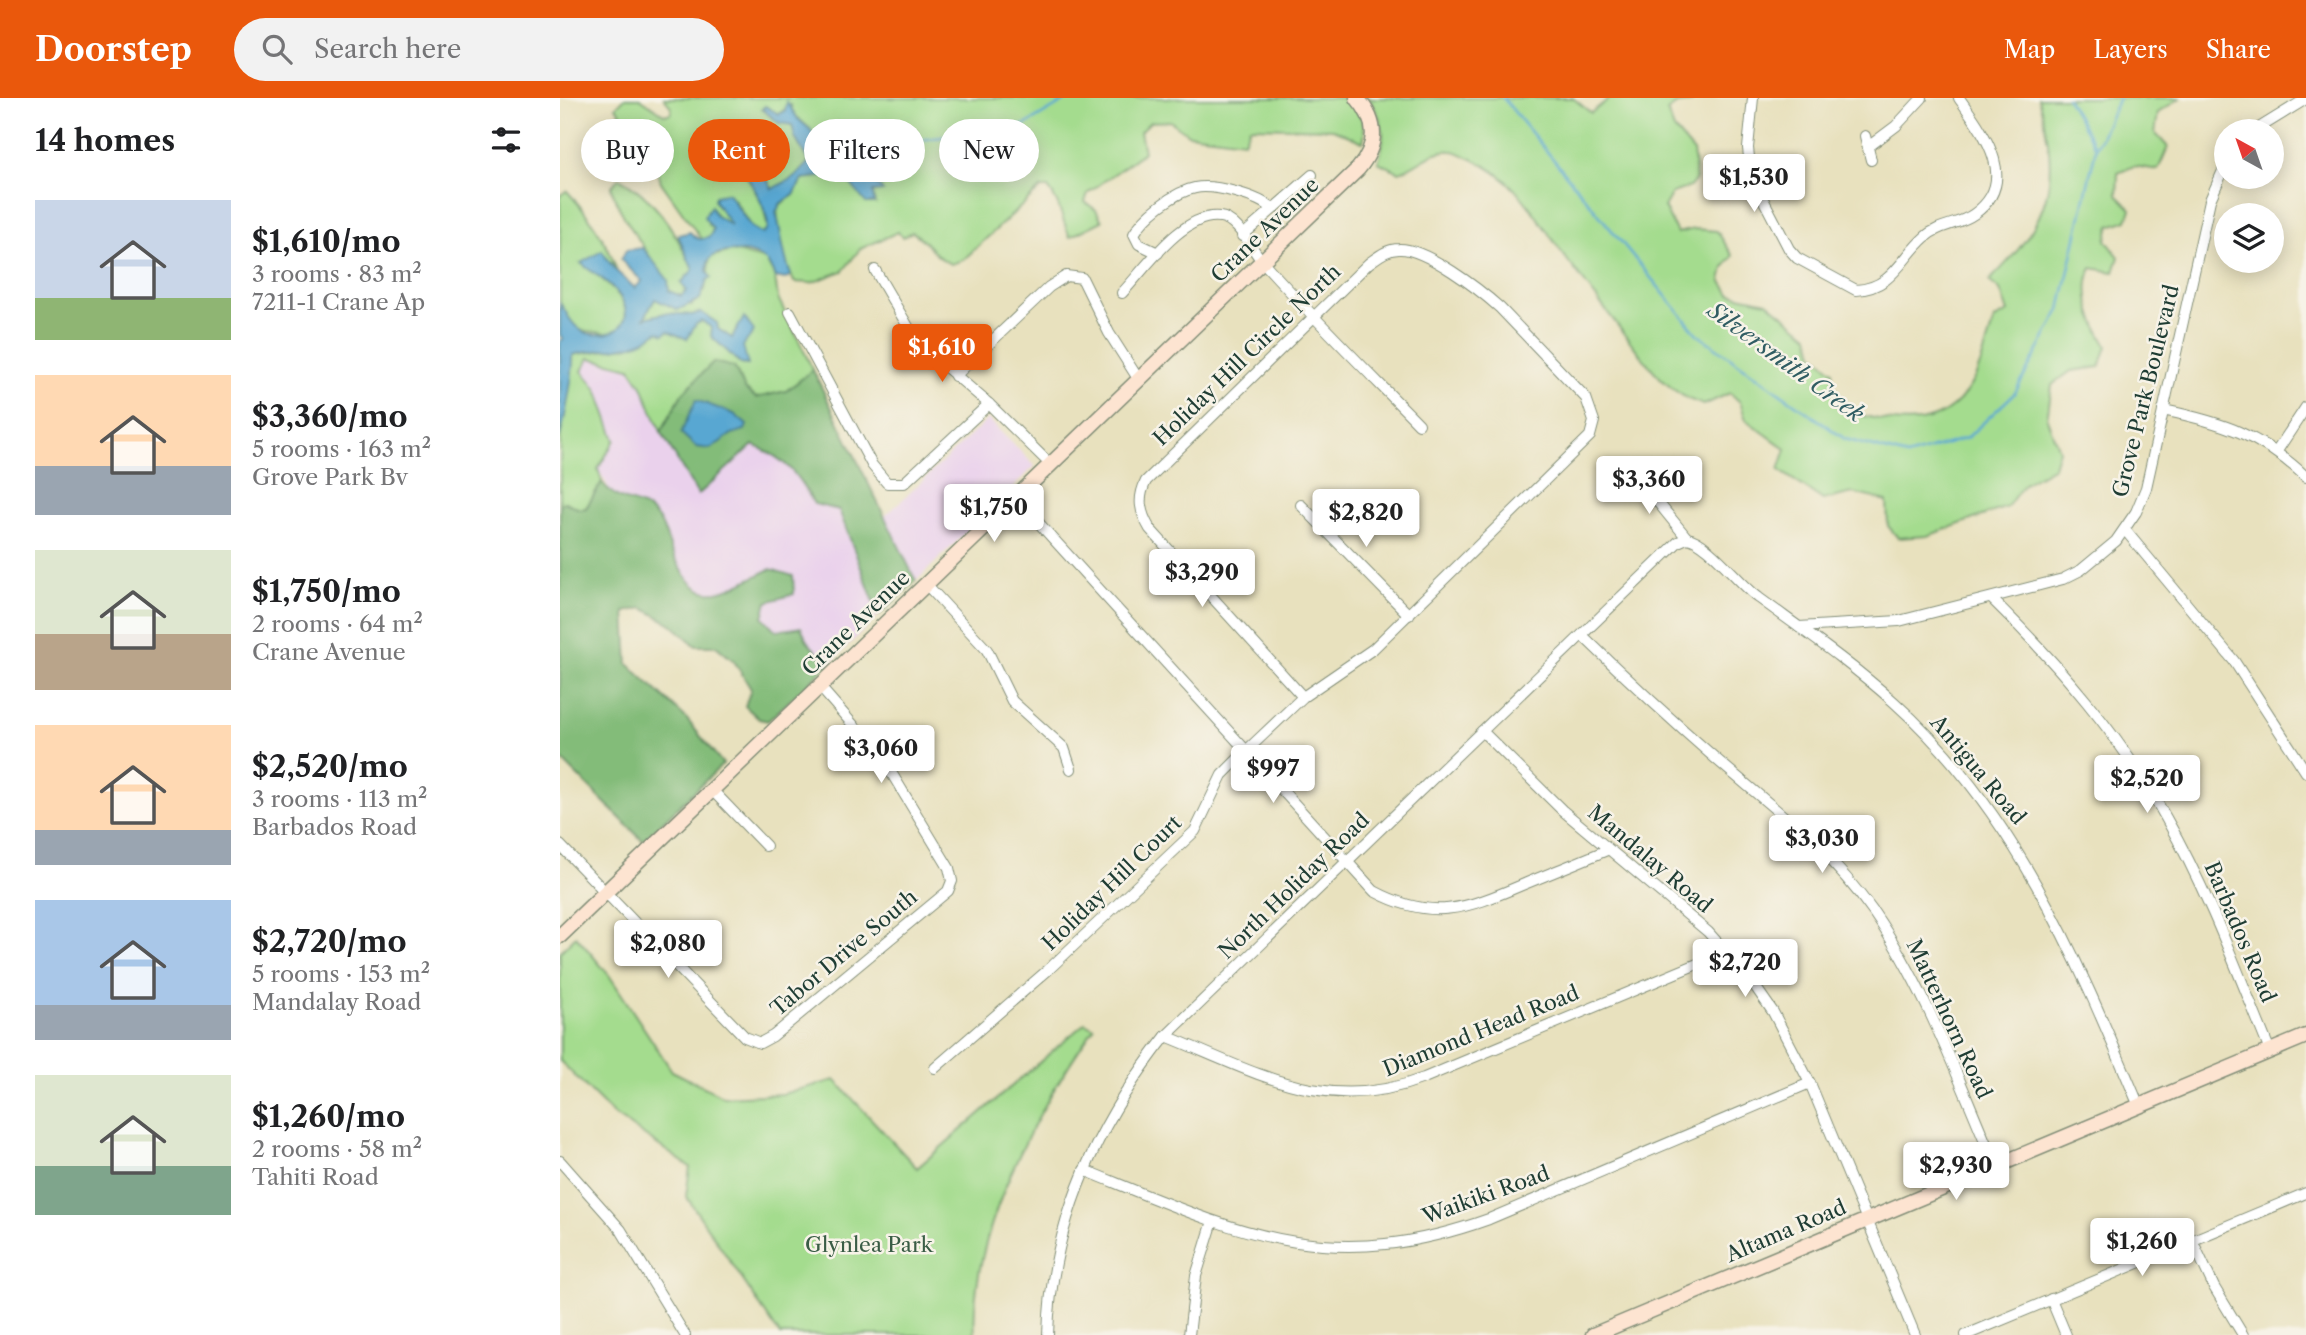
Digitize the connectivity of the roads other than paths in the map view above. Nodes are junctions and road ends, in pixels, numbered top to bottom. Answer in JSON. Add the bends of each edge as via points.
{"nodes":[{"id":1,"x":1357,"y":98,"type":"edge"},
{"id":2,"x":1753,"y":98,"type":"edge"},
{"id":3,"x":1922,"y":98,"type":"edge"},
{"id":4,"x":1959,"y":98,"type":"edge"},
{"id":5,"x":2306,"y":99,"type":"edge"},
{"id":6,"x":2274,"y":119,"type":"edge"},
{"id":7,"x":1865,"y":136,"type":"dead end"},
{"id":8,"x":1868,"y":147,"type":"junction"},
{"id":9,"x":1871,"y":160,"type":"dead end"},
{"id":10,"x":1312,"y":175,"type":"dead end"},
{"id":11,"x":2215,"y":189,"type":"edge"},
{"id":12,"x":1272,"y":209,"type":"junction"},
{"id":13,"x":1242,"y":236,"type":"junction"},
{"id":14,"x":1157,"y":253,"type":"junction"},
{"id":15,"x":1262,"y":261,"type":"junction"},
{"id":16,"x":875,"y":270,"type":"dead end"},
{"id":17,"x":1122,"y":293,"type":"dead end"},
{"id":18,"x":790,"y":312,"type":"dead end"},
{"id":19,"x":1315,"y":316,"type":"junction"},
{"id":20,"x":955,"y":376,"type":"junction"},
{"id":21,"x":1139,"y":380,"type":"junction"},
{"id":22,"x":989,"y":404,"type":"junction"},
{"id":23,"x":2306,"y":407,"type":"edge"},
{"id":24,"x":2163,"y":410,"type":"junction"},
{"id":25,"x":1594,"y":421,"type":"joint"},
{"id":26,"x":1419,"y":424,"type":"dead end"},
{"id":27,"x":2277,"y":451,"type":"junction"},
{"id":28,"x":1051,"y":465,"type":"junction"},
{"id":29,"x":1635,"y":474,"type":"dead end"},
{"id":30,"x":2306,"y":477,"type":"edge"},
{"id":31,"x":1016,"y":498,"type":"junction"},
{"id":32,"x":1301,"y":505,"type":"dead end"},
{"id":33,"x":2125,"y":530,"type":"junction"},
{"id":34,"x":1687,"y":538,"type":"junction"},
{"id":35,"x":926,"y":584,"type":"junction"},
{"id":36,"x":1991,"y":598,"type":"junction"},
{"id":37,"x":1409,"y":615,"type":"junction"},
{"id":38,"x":1798,"y":626,"type":"junction"},
{"id":39,"x":1582,"y":635,"type":"junction"},
{"id":40,"x":820,"y":687,"type":"junction"},
{"id":41,"x":1303,"y":697,"type":"junction"},
{"id":42,"x":1482,"y":732,"type":"junction"},
{"id":43,"x":1245,"y":752,"type":"junction"},
{"id":44,"x":1071,"y":769,"type":"dead end"},
{"id":45,"x":2306,"y":772,"type":"edge"},
{"id":46,"x":712,"y":790,"type":"junction"},
{"id":47,"x":560,"y":845,"type":"edge"},
{"id":48,"x":766,"y":846,"type":"dead end"},
{"id":49,"x":1607,"y":850,"type":"junction"},
{"id":50,"x":1345,"y":862,"type":"junction"},
{"id":51,"x":605,"y":892,"type":"junction"},
{"id":52,"x":560,"y":936,"type":"edge"},
{"id":53,"x":1726,"y":951,"type":"junction"},
{"id":54,"x":1166,"y":1036,"type":"junction"},
{"id":55,"x":2306,"y":1036,"type":"edge"},
{"id":56,"x":2270,"y":1051,"type":"junction"},
{"id":57,"x":935,"y":1068,"type":"dead end"},
{"id":58,"x":1810,"y":1083,"type":"junction"},
{"id":59,"x":2139,"y":1106,"type":"junction"},
{"id":60,"x":560,"y":1161,"type":"edge"},
{"id":61,"x":1996,"y":1167,"type":"junction"},
{"id":62,"x":1084,"y":1170,"type":"junction"},
{"id":63,"x":2306,"y":1193,"type":"edge"},
{"id":64,"x":1867,"y":1220,"type":"junction"},
{"id":65,"x":1213,"y":1221,"type":"junction"},
{"id":66,"x":2192,"y":1240,"type":"junction"},
{"id":67,"x":2051,"y":1299,"type":"junction"},
{"id":68,"x":685,"y":1335,"type":"edge"},
{"id":69,"x":1048,"y":1335,"type":"edge"},
{"id":70,"x":1189,"y":1335,"type":"edge"},
{"id":71,"x":1593,"y":1335,"type":"edge"},
{"id":72,"x":1915,"y":1335,"type":"edge"},
{"id":73,"x":1966,"y":1335,"type":"edge"},
{"id":74,"x":2066,"y":1335,"type":"edge"},
{"id":75,"x":2243,"y":1335,"type":"edge"}],
"edges":[{"from":1,"to":15,"type":"street","name":"Crane Avenue","via":[[1374,126],[1372,147],[1358,169]]},
{"from":2,"to":4,"type":"street","via":[[1748,148],[1751,176],[1789,248],[1797,258],[1844,286],[1868,289],[1884,283],[1928,234],[1973,215],[1994,190],[1996,159],[1990,143]]},
{"from":3,"to":8,"type":"street"},
{"from":5,"to":6,"type":"street"},
{"from":7,"to":8,"type":"street"},
{"from":8,"to":9,"type":"street"},
{"from":10,"to":12,"type":"street"},
{"from":11,"to":24,"type":"street","name":"Grove Park Boulevard"},
{"from":12,"to":13,"type":"street"},
{"from":12,"to":14,"type":"street","via":[[1262,199],[1244,195],[1198,187],[1183,191],[1135,234],[1139,244]]},
{"from":13,"to":14,"type":"street","via":[[1223,216],[1205,217]]},
{"from":13,"to":15,"type":"street"},
{"from":14,"to":17,"type":"street"},
{"from":15,"to":19,"type":"street"},
{"from":15,"to":21,"type":"street","name":"Crane Avenue"},
{"from":16,"to":20,"type":"street","via":[[917,342]]},
{"from":18,"to":22,"type":"street","via":[[872,465],[887,483],[904,483]]},
{"from":19,"to":25,"type":"street","name":"Holiday Hill Circle North","via":[[1384,252],[1415,252],[1485,294],[1586,398]]},
{"from":19,"to":26,"type":"street"},
{"from":19,"to":41,"type":"street","name":"Holiday Hill Circle North","via":[[1146,481],[1139,502],[1150,529]]},
{"from":20,"to":21,"type":"street","via":[[1066,276],[1082,278]]},
{"from":20,"to":22,"type":"street"},
{"from":21,"to":28,"type":"street","name":"Crane Avenue"},
{"from":22,"to":28,"type":"street"},
{"from":23,"to":27,"type":"street"},
{"from":24,"to":27,"type":"street","via":[[2234,428]]},
{"from":24,"to":33,"type":"street","name":"Grove Park Boulevard","via":[[2146,488]]},
{"from":25,"to":37,"type":"street","name":"Holiday Hill Court","via":[[1590,436],[1578,450]]},
{"from":27,"to":30,"type":"street"},
{"from":28,"to":31,"type":"street","name":"Crane Avenue"},
{"from":29,"to":34,"type":"street","name":"Antigua Road"},
{"from":31,"to":35,"type":"street","name":"Crane Avenue"},
{"from":31,"to":43,"type":"street"},
{"from":32,"to":37,"type":"street"},
{"from":33,"to":36,"type":"street","name":"Grove Park Boulevard","via":[[2081,570],[2043,586]]},
{"from":33,"to":45,"type":"street","via":[[2234,661]]},
{"from":34,"to":38,"type":"street","name":"Antigua Road","via":[[1700,542],[1755,596]]},
{"from":34,"to":39,"type":"street","name":"North Holiday Road"},
{"from":35,"to":40,"type":"street","name":"Crane Avenue"},
{"from":35,"to":44,"type":"street","via":[[987,650],[1012,701],[1064,748]]},
{"from":36,"to":38,"type":"street","name":"Grove Park Boulevard","via":[[1886,623]]},
{"from":36,"to":56,"type":"street","name":"Barbados Road","via":[[2080,693],[2148,788],[2197,878]]},
{"from":37,"to":41,"type":"street","name":"Holiday Hill Court","via":[[1373,649]]},
{"from":38,"to":59,"type":"street","name":"Antigua Road","via":[[1894,702],[2003,827],[2067,939]]},
{"from":39,"to":42,"type":"street","name":"North Holiday Road"},
{"from":39,"to":61,"type":"street","name":"Matterhorn Road","via":[[1643,695],[1792,820],[1873,912],[1924,1002]]},
{"from":40,"to":46,"type":"street","name":"Crane Avenue"},
{"from":40,"to":51,"type":"street","name":"Tabor Drive South","via":[[883,759],[949,868],[952,881],[948,891],[760,1043],[752,1041]]},
{"from":41,"to":43,"type":"street","name":"Holiday Hill Court"},
{"from":42,"to":49,"type":"street","name":"Mandalay Road"},
{"from":42,"to":50,"type":"street","name":"North Holiday Road"},
{"from":43,"to":50,"type":"street"},
{"from":43,"to":57,"type":"street","name":"Holiday Hill Court","via":[[1222,775],[1195,831],[1048,970]]},
{"from":46,"to":48,"type":"street"},
{"from":46,"to":51,"type":"street","name":"Crane Avenue"},
{"from":47,"to":51,"type":"street"},
{"from":49,"to":50,"type":"street","via":[[1472,907],[1444,910],[1395,902],[1374,891]]},
{"from":49,"to":53,"type":"street","name":"Mandalay Road"},
{"from":50,"to":54,"type":"street","name":"North Holiday Road"},
{"from":51,"to":52,"type":"street","name":"Crane Avenue"},
{"from":53,"to":54,"type":"street","name":"Diamond Head Road","via":[[1381,1092],[1334,1094],[1303,1089]]},
{"from":53,"to":58,"type":"street","name":"Mandalay Road","via":[[1773,1012]]},
{"from":54,"to":62,"type":"street","name":"North Holiday Road","via":[[1127,1087]]},
{"from":55,"to":56,"type":"street","name":"Altama Road"},
{"from":56,"to":59,"type":"street","name":"Altama Road"},
{"from":58,"to":64,"type":"street","name":"Mandalay Road"},
{"from":58,"to":65,"type":"street","name":"Waikiki Road","via":[[1489,1219],[1423,1240],[1340,1248],[1296,1244]]},
{"from":59,"to":61,"type":"street","name":"Altama Road"},
{"from":60,"to":68,"type":"street","via":[[621,1230]]},
{"from":61,"to":64,"type":"street","name":"Altama Road"},
{"from":62,"to":65,"type":"street","name":"Waikiki Road"},
{"from":62,"to":69,"type":"street","name":"North Holiday Road","via":[[1058,1251]]},
{"from":63,"to":66,"type":"street"},
{"from":64,"to":71,"type":"street","name":"Altama Road"},
{"from":64,"to":72,"type":"street","name":"Mandalay Road"},
{"from":65,"to":70,"type":"street","via":[[1196,1276]]},
{"from":66,"to":67,"type":"street"},
{"from":66,"to":75,"type":"street"},
{"from":67,"to":73,"type":"street"},
{"from":67,"to":74,"type":"street"}]}
